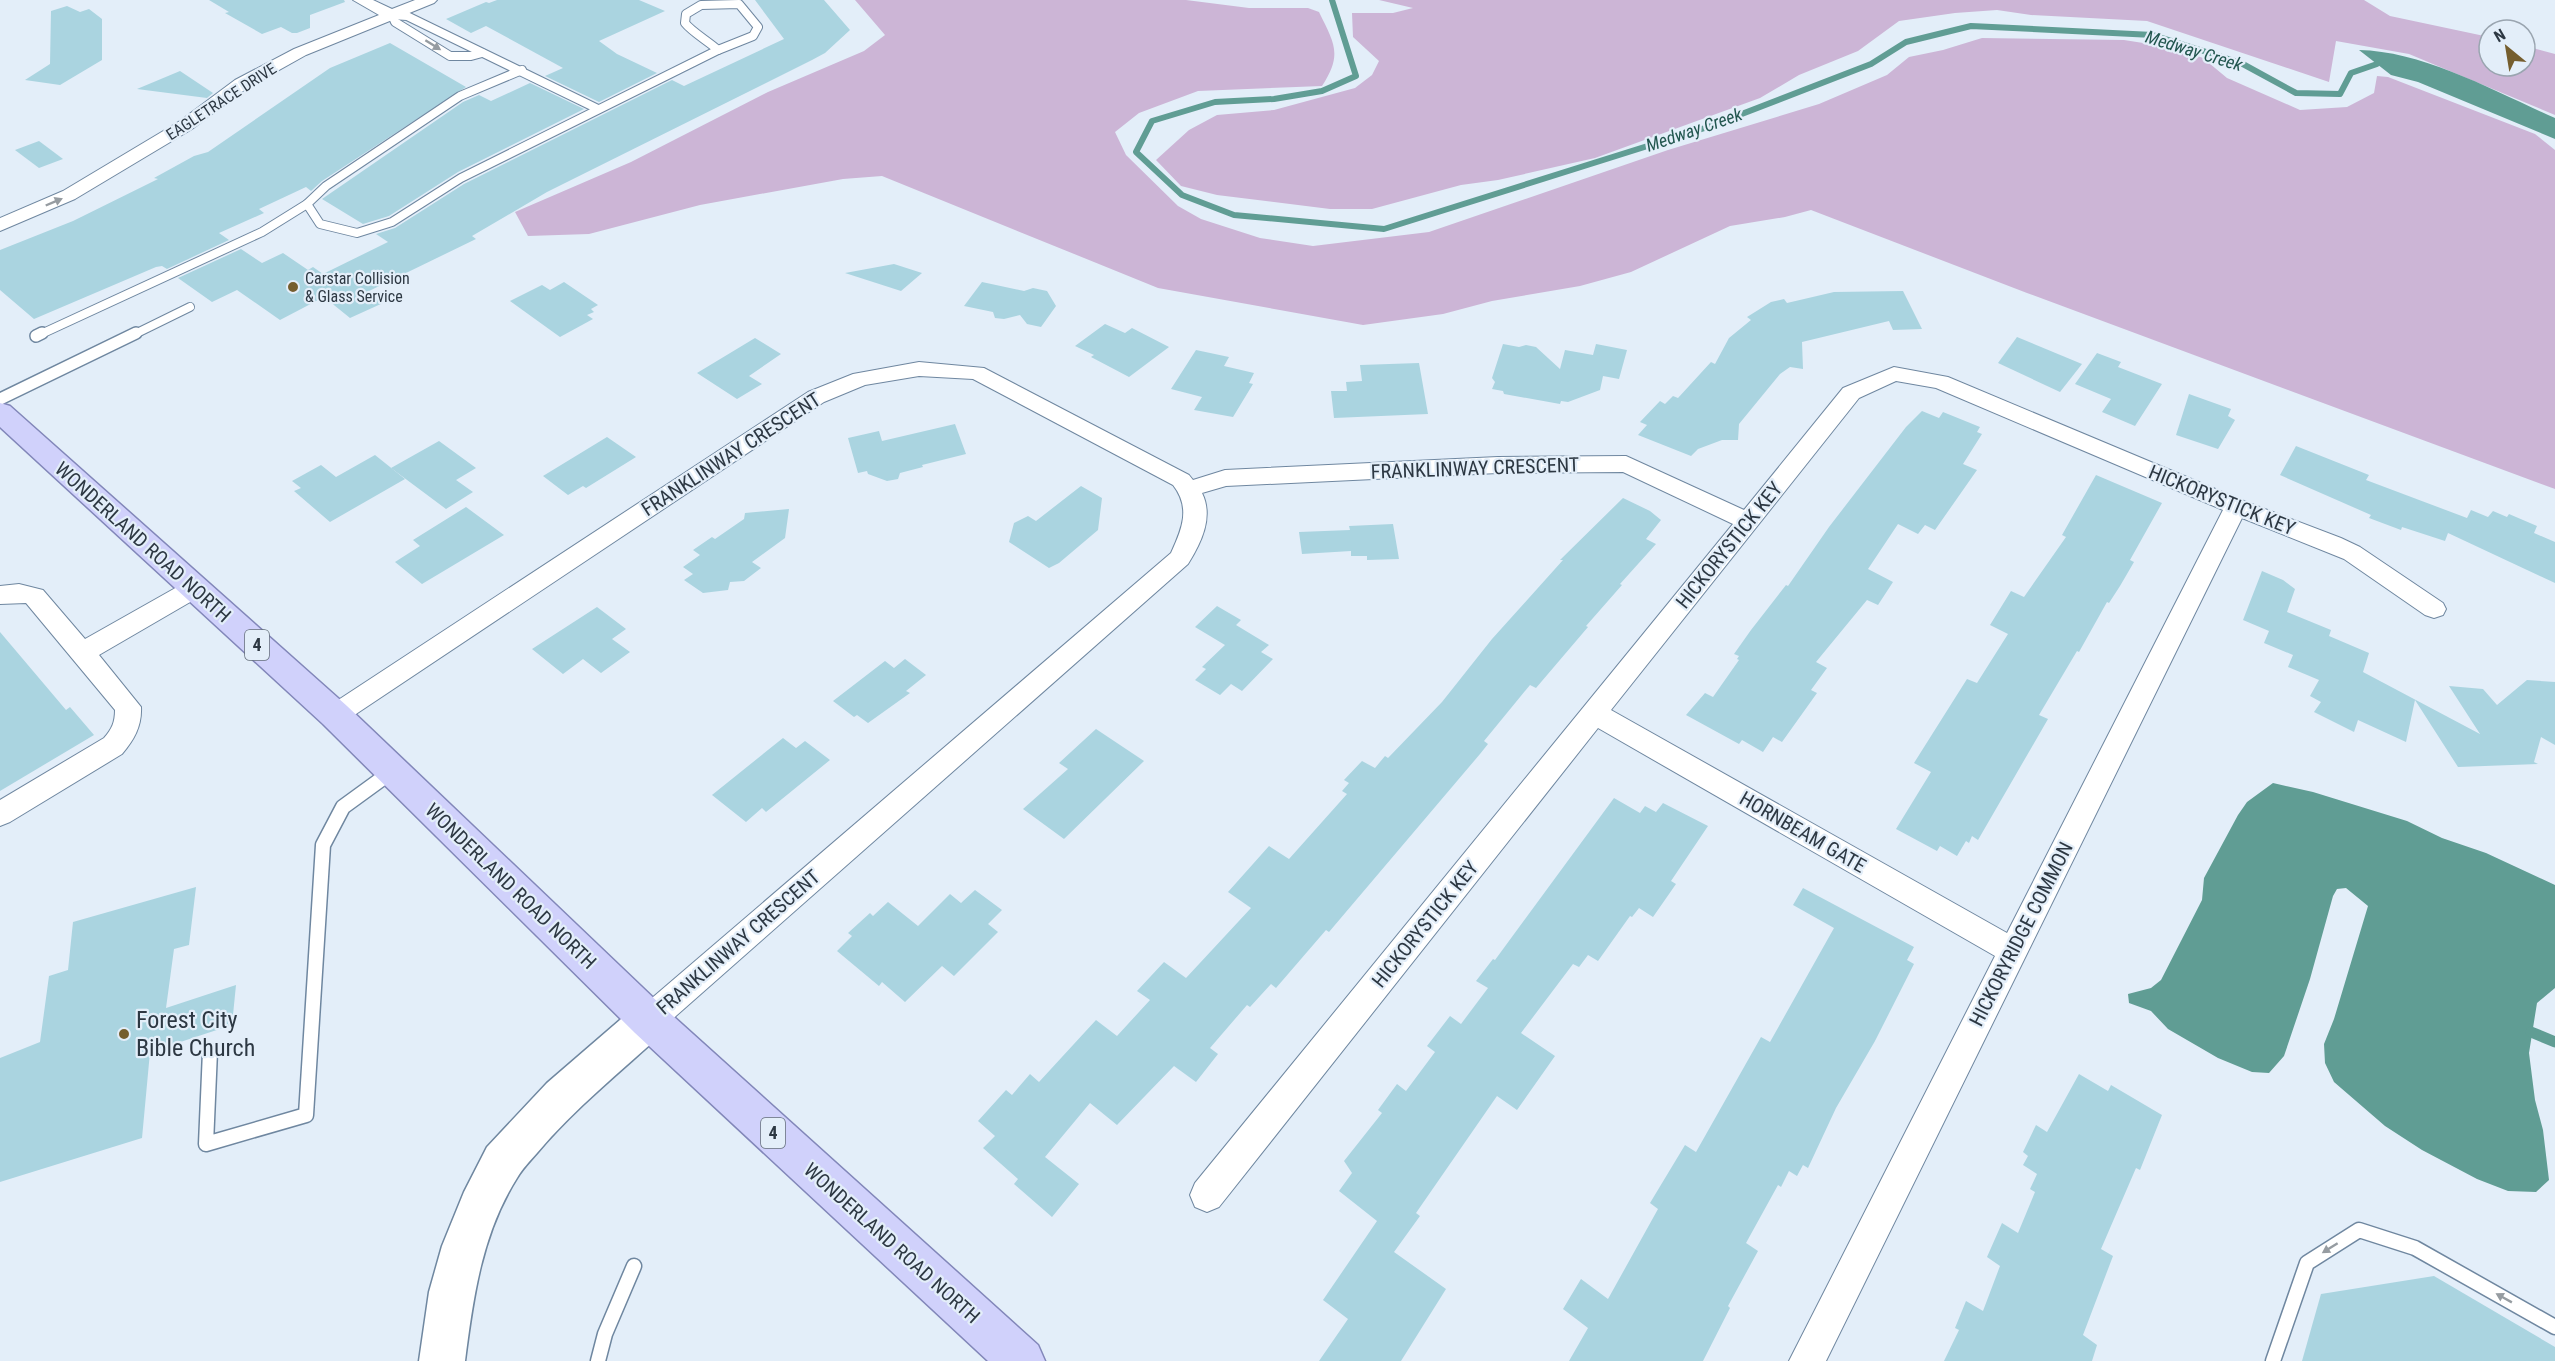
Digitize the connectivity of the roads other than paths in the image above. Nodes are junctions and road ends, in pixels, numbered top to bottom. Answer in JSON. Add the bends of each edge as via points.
{"nodes":[{"id":1,"x":361,"y":0,"type":"edge"},
{"id":2,"x":429,"y":0,"type":"edge"},
{"id":3,"x":392,"y":15,"type":"junction"},
{"id":4,"x":718,"y":50,"type":"junction"},
{"id":5,"x":482,"y":53,"type":"junction"},
{"id":6,"x":522,"y":70,"type":"junction"},
{"id":7,"x":598,"y":109,"type":"junction"},
{"id":8,"x":115,"y":166,"type":"junction"},
{"id":9,"x":307,"y":204,"type":"junction"},
{"id":10,"x":0,"y":208,"type":"edge"},
{"id":11,"x":0,"y":225,"type":"edge"},
{"id":12,"x":190,"y":307,"type":"dead end"},
{"id":13,"x":36,"y":336,"type":"dead end"},
{"id":14,"x":0,"y":399,"type":"edge"},
{"id":15,"x":0,"y":412,"type":"edge"},
{"id":16,"x":1190,"y":489,"type":"junction"},
{"id":17,"x":2236,"y":507,"type":"junction"},
{"id":18,"x":1748,"y":522,"type":"junction"},
{"id":19,"x":195,"y":588,"type":"junction"},
{"id":20,"x":0,"y":595,"type":"edge"},
{"id":21,"x":2434,"y":609,"type":"dead end"},
{"id":22,"x":83,"y":652,"type":"junction"},
{"id":23,"x":1594,"y":713,"type":"junction"},
{"id":24,"x":335,"y":715,"type":"junction"},
{"id":25,"x":392,"y":771,"type":"junction"},
{"id":26,"x":0,"y":814,"type":"edge"},
{"id":27,"x":2013,"y":951,"type":"junction"},
{"id":28,"x":649,"y":1020,"type":"junction"},
{"id":29,"x":210,"y":1051,"type":"dead end"},
{"id":30,"x":1207,"y":1195,"type":"dead end"},
{"id":31,"x":634,"y":1266,"type":"dead end"},
{"id":32,"x":2555,"y":1327,"type":"edge"},
{"id":33,"x":442,"y":1361,"type":"edge"},
{"id":34,"x":598,"y":1361,"type":"edge"},
{"id":35,"x":1022,"y":1361,"type":"edge"},
{"id":36,"x":1807,"y":1361,"type":"edge"},
{"id":37,"x":2273,"y":1361,"type":"edge"}],
"edges":[{"from":1,"to":3,"type":"street"},
{"from":2,"to":3,"type":"street","name":"EAGLETRACE DRIVE"},
{"from":3,"to":5,"type":"lane","via":[[407,16]]},
{"from":3,"to":5,"type":"lane","one_way":true,"via":[[395,22],[450,56]]},
{"from":3,"to":8,"type":"street","name":"EAGLETRACE DRIVE","via":[[300,52]]},
{"from":4,"to":4,"type":"lane","via":[[753,36],[758,27],[739,4],[701,5],[686,14],[685,23],[690,30]]},
{"from":4,"to":7,"type":"lane"},
{"from":5,"to":6,"type":"lane"},
{"from":6,"to":7,"type":"lane"},
{"from":6,"to":9,"type":"lane","via":[[460,96],[326,186]]},
{"from":7,"to":9,"type":"lane","via":[[461,178],[392,222],[357,233],[320,224]]},
{"from":8,"to":10,"type":"street","name":"EAGLETRACE DRIVE","via":[[58,183]]},
{"from":11,"to":8,"type":"street","name":"EAGLETRACE DRIVE","one_way":true,"via":[[69,195]]},
{"from":9,"to":13,"type":"lane","via":[[262,232]]},
{"from":12,"to":14,"type":"lane"},
{"from":15,"to":19,"type":"main road","name":"WONDERLAND ROAD NORTH","number":"4"},
{"from":16,"to":18,"type":"street","name":"FRANKLINWAY CRESCENT","via":[[1225,478],[1498,465],[1626,464]]},
{"from":16,"to":24,"type":"street","name":"FRANKLINWAY CRESCENT","via":[[1181,480],[977,373],[919,369],[860,379],[816,396]]},
{"from":16,"to":28,"type":"street","name":"FRANKLINWAY CRESCENT","via":[[1196,506],[1195,528],[1179,558]]},
{"from":17,"to":18,"type":"street","name":"HICKORYSTICK KEY","via":[[1941,382],[1894,374],[1851,393]]},
{"from":17,"to":21,"type":"street","name":"HICKORYSTICK KEY","via":[[2352,553]]},
{"from":17,"to":27,"type":"street","name":"HICKORYRIDGE COMMON"},
{"from":18,"to":23,"type":"street","name":"HICKORYSTICK KEY"},
{"from":19,"to":22,"type":"street"},
{"from":19,"to":24,"type":"main road","name":"WONDERLAND ROAD NORTH","number":"4"},
{"from":20,"to":22,"type":"street","via":[[34,596]]},
{"from":22,"to":26,"type":"street","via":[[128,707],[126,731],[113,746]]},
{"from":23,"to":27,"type":"street","name":"HORNBEAM GATE"},
{"from":23,"to":30,"type":"street","name":"HICKORYSTICK KEY"},
{"from":24,"to":25,"type":"main road","name":"WONDERLAND ROAD NORTH","number":"4"},
{"from":25,"to":28,"type":"main road","name":"WONDERLAND ROAD NORTH","number":"4"},
{"from":25,"to":29,"type":"lane","via":[[343,807],[323,845],[306,1115],[206,1144]]},
{"from":27,"to":36,"type":"street","name":"HICKORYRIDGE COMMON"},
{"from":28,"to":33,"type":"street","via":[[562,1097],[502,1162],[464,1246],[452,1292]]},
{"from":28,"to":35,"type":"main road","name":"WONDERLAND ROAD NORTH","number":"4"},
{"from":31,"to":34,"type":"lane","via":[[605,1334]]},
{"from":32,"to":37,"type":"lane","one_way":true,"via":[[2415,1248],[2360,1230],[2307,1263]]}]}
